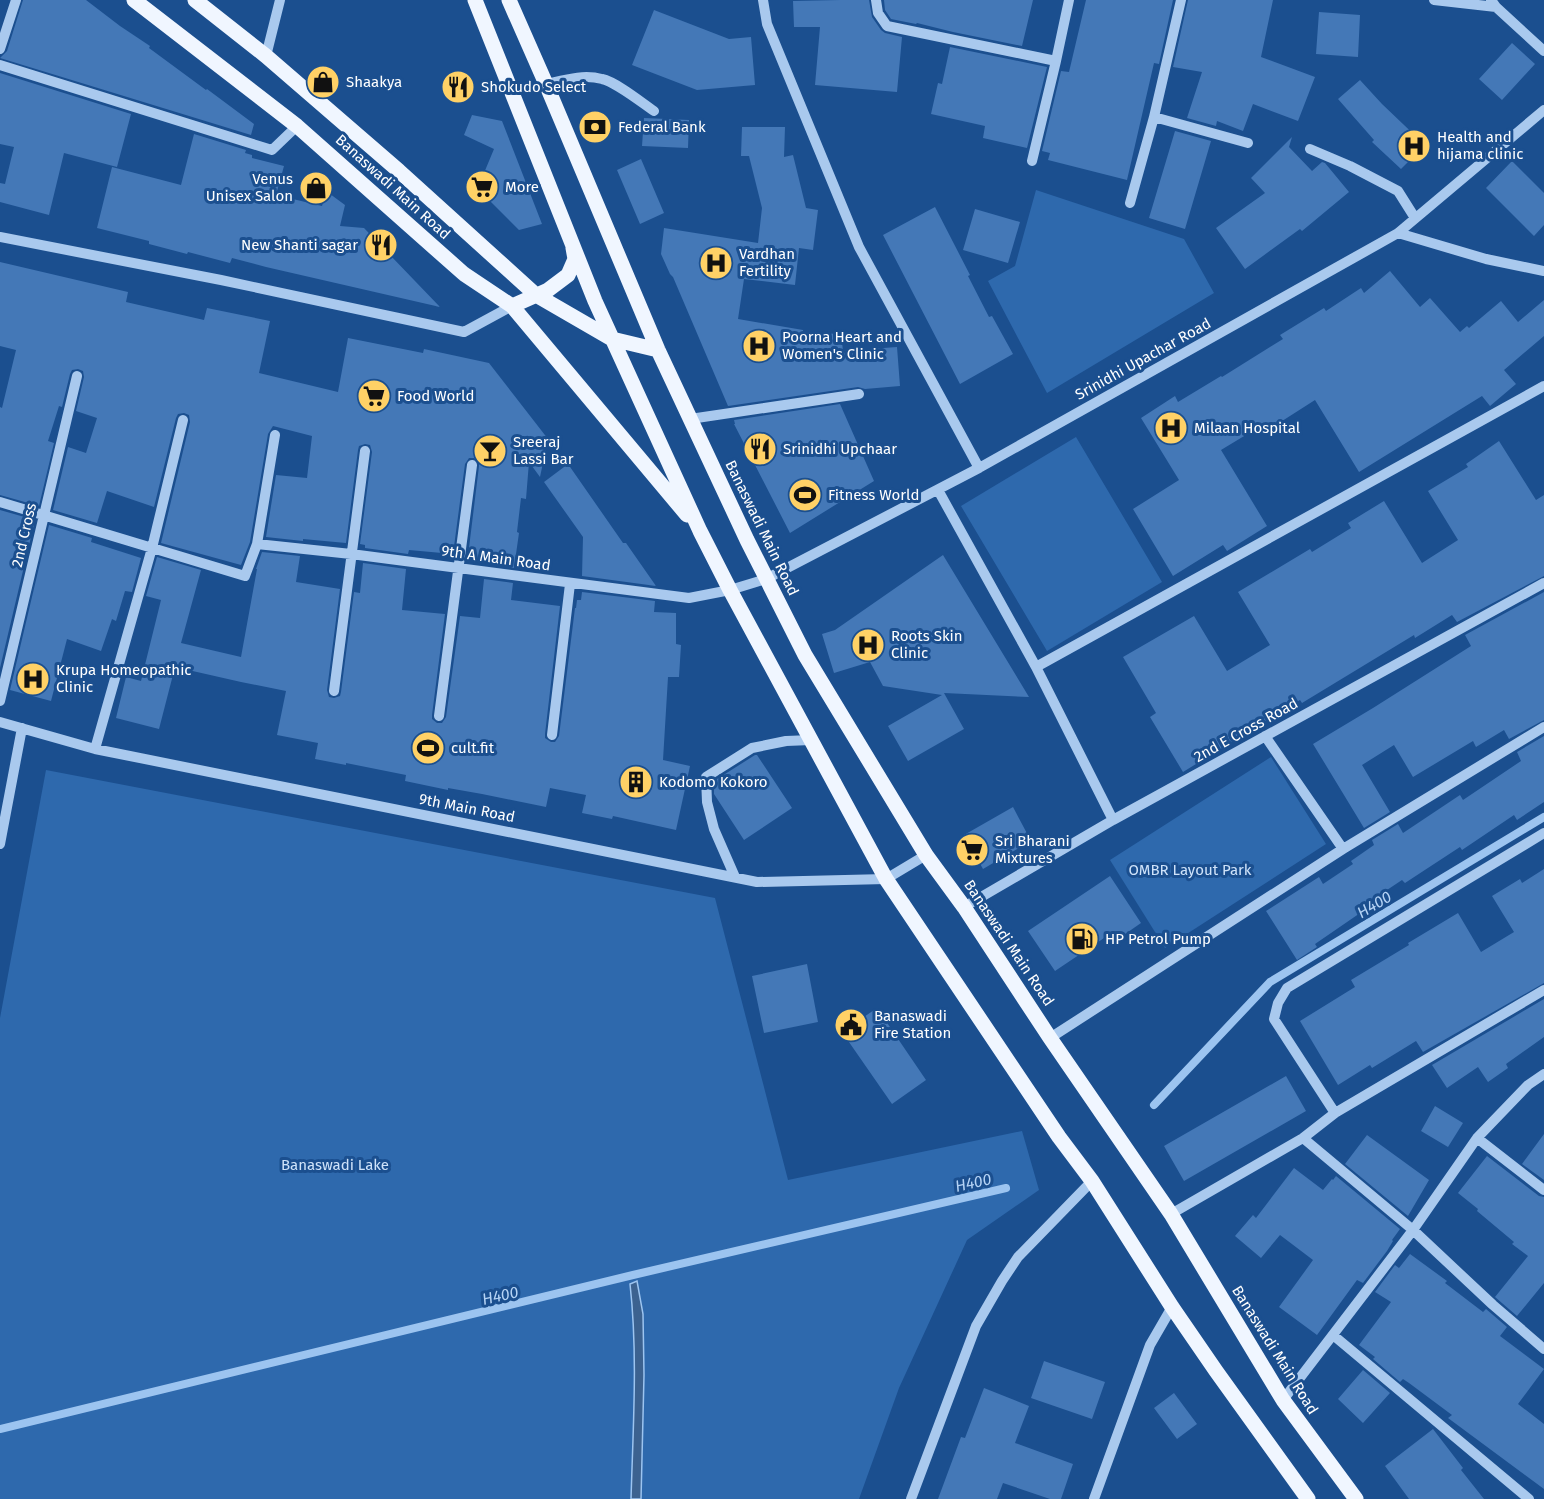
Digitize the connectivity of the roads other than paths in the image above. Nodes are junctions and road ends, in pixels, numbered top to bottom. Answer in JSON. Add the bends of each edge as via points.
{"nodes":[{"id":1,"x":16,"y":0,"type":"edge"},
{"id":2,"x":134,"y":0,"type":"edge"},
{"id":3,"x":195,"y":0,"type":"edge"},
{"id":4,"x":280,"y":0,"type":"edge"},
{"id":5,"x":475,"y":0,"type":"edge"},
{"id":6,"x":509,"y":0,"type":"edge"},
{"id":7,"x":763,"y":0,"type":"edge"},
{"id":8,"x":876,"y":0,"type":"edge"},
{"id":9,"x":1069,"y":0,"type":"edge"},
{"id":10,"x":1181,"y":0,"type":"edge"},
{"id":11,"x":1434,"y":0,"type":"edge"},
{"id":12,"x":1494,"y":4,"type":"edge"},
{"id":13,"x":0,"y":49,"type":"edge"},
{"id":14,"x":1544,"y":51,"type":"edge"},
{"id":15,"x":266,"y":56,"type":"junction"},
{"id":16,"x":1056,"y":61,"type":"junction"},
{"id":17,"x":0,"y":65,"type":"edge"},
{"id":18,"x":546,"y":84,"type":"junction"},
{"id":19,"x":1544,"y":110,"type":"edge"},
{"id":20,"x":654,"y":111,"type":"dead end"},
{"id":21,"x":1154,"y":117,"type":"junction"},
{"id":22,"x":297,"y":126,"type":"junction"},
{"id":23,"x":1248,"y":143,"type":"dead end"},
{"id":24,"x":1310,"y":148,"type":"dead end"},
{"id":25,"x":1032,"y":161,"type":"dead end"},
{"id":26,"x":1130,"y":202,"type":"dead end"},
{"id":27,"x":1415,"y":218,"type":"junction"},
{"id":28,"x":568,"y":230,"type":"junction"},
{"id":29,"x":1398,"y":232,"type":"junction"},
{"id":30,"x":0,"y":237,"type":"edge"},
{"id":31,"x":1544,"y":271,"type":"edge"},
{"id":32,"x":536,"y":295,"type":"junction"},
{"id":33,"x":512,"y":306,"type":"junction"},
{"id":34,"x":612,"y":339,"type":"junction"},
{"id":35,"x":658,"y":350,"type":"junction"},
{"id":36,"x":77,"y":376,"type":"dead end"},
{"id":37,"x":1544,"y":386,"type":"edge"},
{"id":38,"x":859,"y":394,"type":"dead end"},
{"id":39,"x":690,"y":419,"type":"junction"},
{"id":40,"x":183,"y":420,"type":"dead end"},
{"id":41,"x":275,"y":435,"type":"dead end"},
{"id":42,"x":365,"y":452,"type":"dead end"},
{"id":43,"x":472,"y":465,"type":"dead end"},
{"id":44,"x":979,"y":468,"type":"junction"},
{"id":45,"x":938,"y":490,"type":"junction"},
{"id":46,"x":0,"y":502,"type":"edge"},
{"id":47,"x":44,"y":515,"type":"junction"},
{"id":48,"x":700,"y":531,"type":"junction"},
{"id":49,"x":257,"y":544,"type":"junction"},
{"id":50,"x":152,"y":548,"type":"junction"},
{"id":51,"x":351,"y":554,"type":"junction"},
{"id":52,"x":459,"y":568,"type":"junction"},
{"id":53,"x":766,"y":579,"type":"junction"},
{"id":54,"x":1544,"y":583,"type":"edge"},
{"id":55,"x":570,"y":584,"type":"junction"},
{"id":56,"x":730,"y":590,"type":"junction"},
{"id":57,"x":1036,"y":666,"type":"junction"},
{"id":58,"x":334,"y":691,"type":"dead end"},
{"id":59,"x":0,"y":701,"type":"edge"},
{"id":60,"x":439,"y":716,"type":"dead end"},
{"id":61,"x":0,"y":722,"type":"edge"},
{"id":62,"x":1544,"y":727,"type":"edge"},
{"id":63,"x":22,"y":728,"type":"junction"},
{"id":64,"x":552,"y":735,"type":"dead end"},
{"id":65,"x":1265,"y":736,"type":"junction"},
{"id":66,"x":811,"y":740,"type":"junction"},
{"id":67,"x":95,"y":749,"type":"junction"},
{"id":68,"x":1113,"y":820,"type":"junction"},
{"id":69,"x":1544,"y":834,"type":"edge"},
{"id":70,"x":0,"y":844,"type":"edge"},
{"id":71,"x":1344,"y":849,"type":"junction"},
{"id":72,"x":926,"y":855,"type":"junction"},
{"id":73,"x":735,"y":878,"type":"junction"},
{"id":74,"x":886,"y":879,"type":"junction"},
{"id":75,"x":964,"y":907,"type":"junction"},
{"id":76,"x":1544,"y":990,"type":"edge"},
{"id":77,"x":1050,"y":1038,"type":"junction"},
{"id":78,"x":1544,"y":1074,"type":"edge"},
{"id":79,"x":1335,"y":1113,"type":"junction"},
{"id":80,"x":1304,"y":1138,"type":"junction"},
{"id":81,"x":1477,"y":1138,"type":"junction"},
{"id":82,"x":1092,"y":1181,"type":"junction"},
{"id":83,"x":1544,"y":1190,"type":"edge"},
{"id":84,"x":1171,"y":1214,"type":"junction"},
{"id":85,"x":1413,"y":1230,"type":"junction"},
{"id":86,"x":1172,"y":1307,"type":"junction"},
{"id":87,"x":1333,"y":1335,"type":"junction"},
{"id":88,"x":1544,"y":1349,"type":"edge"},
{"id":89,"x":1283,"y":1400,"type":"junction"},
{"id":90,"x":911,"y":1499,"type":"edge"},
{"id":91,"x":1094,"y":1499,"type":"edge"},
{"id":92,"x":1308,"y":1499,"type":"edge"},
{"id":93,"x":1356,"y":1499,"type":"edge"},
{"id":94,"x":1529,"y":1499,"type":"edge"}],
"edges":[{"from":1,"to":13,"type":"street"},
{"from":2,"to":22,"type":"main road","name":"Banaswadi Main Road"},
{"from":3,"to":15,"type":"main road","name":"Banaswadi Main Road"},
{"from":4,"to":15,"type":"street"},
{"from":5,"to":28,"type":"main road","name":"Banaswadi Main Road"},
{"from":6,"to":18,"type":"main road","name":"Banaswadi Main Road"},
{"from":7,"to":44,"type":"street","via":[[767,24],[859,247]]},
{"from":8,"to":16,"type":"street","via":[[878,13],[887,26]]},
{"from":9,"to":16,"type":"street"},
{"from":10,"to":21,"type":"street"},
{"from":11,"to":12,"type":"street"},
{"from":12,"to":14,"type":"street"},
{"from":15,"to":32,"type":"main road","name":"Banaswadi Main Road"},
{"from":16,"to":25,"type":"street"},
{"from":17,"to":22,"type":"street","via":[[272,150]]},
{"from":18,"to":20,"type":"street","via":[[574,78],[603,79]]},
{"from":18,"to":35,"type":"main road","name":"Banaswadi Main Road"},
{"from":19,"to":27,"type":"street","name":"Srinidhi Upachar Road"},
{"from":21,"to":23,"type":"street"},
{"from":21,"to":26,"type":"street"},
{"from":22,"to":33,"type":"main road","name":"Banaswadi Main Road","via":[[464,274]]},
{"from":24,"to":27,"type":"street","via":[[1398,190]]},
{"from":27,"to":29,"type":"street","name":"Srinidhi Upachar Road"},
{"from":28,"to":32,"type":"main road","via":[[575,259],[568,275]]},
{"from":28,"to":34,"type":"main road","name":"Banaswadi Main Road"},
{"from":29,"to":31,"type":"street","via":[[1486,259]]},
{"from":29,"to":44,"type":"street","name":"Srinidhi Upachar Road"},
{"from":30,"to":33,"type":"street","via":[[464,332]]},
{"from":32,"to":33,"type":"main road"},
{"from":32,"to":34,"type":"main road","name":"Banaswadi Main Road"},
{"from":33,"to":48,"type":"main road","name":"Banaswadi Main Road"},
{"from":34,"to":35,"type":"main road","name":"Banaswadi Main Road"},
{"from":34,"to":48,"type":"main road","name":"Banaswadi Main Road"},
{"from":35,"to":39,"type":"main road","name":"Banaswadi Main Road"},
{"from":36,"to":47,"type":"street","name":"2nd Cross"},
{"from":37,"to":57,"type":"street"},
{"from":38,"to":39,"type":"street"},
{"from":39,"to":53,"type":"main road","name":"Banaswadi Main Road"},
{"from":40,"to":50,"type":"street"},
{"from":41,"to":49,"type":"street"},
{"from":42,"to":51,"type":"street"},
{"from":43,"to":52,"type":"street"},
{"from":44,"to":45,"type":"street","name":"Srinidhi Upachar Road"},
{"from":45,"to":53,"type":"street","name":"Srinidhi Upachar Road"},
{"from":45,"to":57,"type":"street"},
{"from":46,"to":47,"type":"street"},
{"from":47,"to":50,"type":"street"},
{"from":47,"to":59,"type":"street","name":"2nd Cross"},
{"from":48,"to":56,"type":"main road","name":"Banaswadi Main Road"},
{"from":49,"to":50,"type":"street","via":[[245,576]]},
{"from":49,"to":51,"type":"street","name":"9th A Main Road"},
{"from":50,"to":67,"type":"street"},
{"from":51,"to":52,"type":"street","name":"9th A Main Road"},
{"from":51,"to":58,"type":"street"},
{"from":52,"to":55,"type":"street","name":"9th A Main Road"},
{"from":52,"to":60,"type":"street"},
{"from":53,"to":56,"type":"street","name":"Srinidhi Upachar Road"},
{"from":53,"to":72,"type":"main road","name":"Banaswadi Main Road","via":[[805,655]]},
{"from":54,"to":65,"type":"street","name":"2nd E Cross Road"},
{"from":55,"to":56,"type":"street","name":"9th A Main Road","via":[[689,598]]},
{"from":55,"to":64,"type":"street"},
{"from":56,"to":66,"type":"main road","name":"Banaswadi Main Road"},
{"from":57,"to":68,"type":"street"},
{"from":61,"to":63,"type":"street","name":"9th Main Road"},
{"from":62,"to":71,"type":"street"},
{"from":63,"to":67,"type":"street","name":"9th Main Road"},
{"from":63,"to":70,"type":"street"},
{"from":65,"to":68,"type":"street","name":"2nd E Cross Road"},
{"from":65,"to":71,"type":"street"},
{"from":66,"to":73,"type":"street","via":[[752,748],[706,777],[714,828]]},
{"from":66,"to":74,"type":"main road","name":"Banaswadi Main Road"},
{"from":67,"to":73,"type":"street","name":"9th Main Road"},
{"from":68,"to":75,"type":"street","name":"2nd E Cross Road"},
{"from":69,"to":79,"type":"street","via":[[1287,988],[1275,1019]]},
{"from":71,"to":77,"type":"street"},
{"from":72,"to":74,"type":"street","name":"9th Main Road"},
{"from":72,"to":75,"type":"main road","name":"Banaswadi Main Road"},
{"from":73,"to":74,"type":"street","name":"9th Main Road","via":[[757,882]]},
{"from":74,"to":82,"type":"main road","name":"Banaswadi Main Road"},
{"from":75,"to":77,"type":"main road","name":"Banaswadi Main Road"},
{"from":76,"to":79,"type":"street"},
{"from":77,"to":84,"type":"main road","name":"Banaswadi Main Road"},
{"from":78,"to":81,"type":"street","via":[[1528,1085]]},
{"from":79,"to":80,"type":"street"},
{"from":80,"to":84,"type":"street"},
{"from":80,"to":85,"type":"street"},
{"from":81,"to":83,"type":"street"},
{"from":81,"to":85,"type":"street"},
{"from":82,"to":86,"type":"main road","name":"Banaswadi Main Road"},
{"from":82,"to":90,"type":"street","via":[[1018,1257],[976,1326]]},
{"from":84,"to":89,"type":"main road","name":"Banaswadi Main Road"},
{"from":85,"to":87,"type":"street"},
{"from":85,"to":88,"type":"street"},
{"from":86,"to":91,"type":"street","via":[[1150,1345]]},
{"from":86,"to":92,"type":"main road","name":"Banaswadi Main Road"},
{"from":87,"to":89,"type":"street"},
{"from":87,"to":94,"type":"street"},
{"from":89,"to":93,"type":"main road","name":"Banaswadi Main Road"}]}
